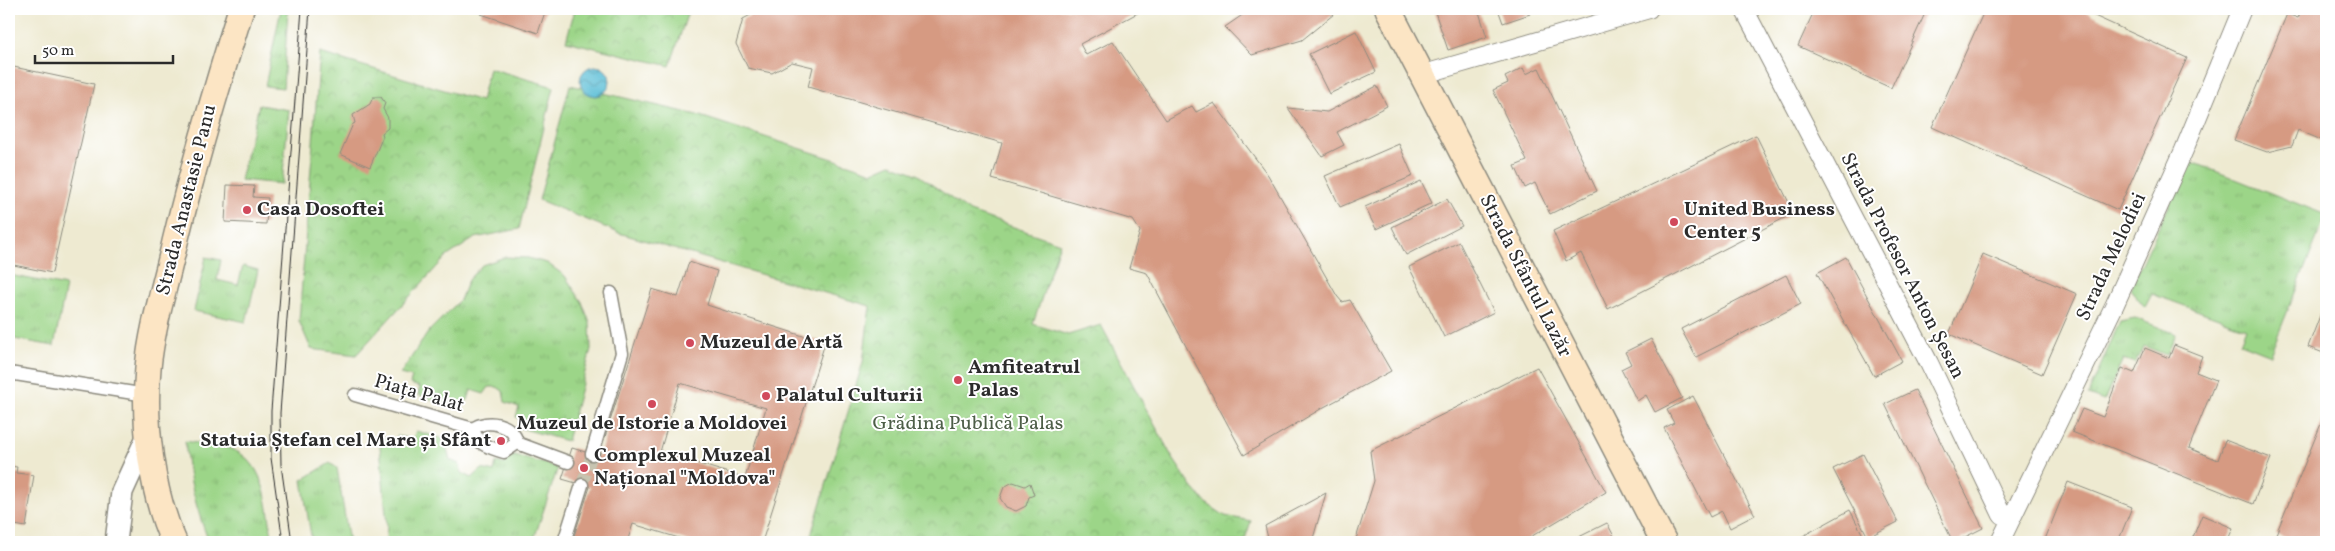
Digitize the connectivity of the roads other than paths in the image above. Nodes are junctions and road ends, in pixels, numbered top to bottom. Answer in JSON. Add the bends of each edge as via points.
{"nodes":[{"id":1,"x":239,"y":9,"type":"edge"},
{"id":2,"x":1388,"y":9,"type":"edge"},
{"id":3,"x":1649,"y":9,"type":"edge"},
{"id":4,"x":1744,"y":9,"type":"edge"},
{"id":5,"x":2242,"y":9,"type":"edge"},
{"id":6,"x":1421,"y":75,"type":"junction"},
{"id":7,"x":611,"y":293,"type":"dead end"},
{"id":8,"x":9,"y":373,"type":"edge"},
{"id":9,"x":146,"y":395,"type":"junction"},
{"id":10,"x":356,"y":395,"type":"dead end"},
{"id":11,"x":473,"y":429,"type":"junction"},
{"id":12,"x":148,"y":435,"type":"junction"},
{"id":13,"x":517,"y":443,"type":"junction"},
{"id":14,"x":592,"y":454,"type":"tunnel mouth"},
{"id":15,"x":568,"y":462,"type":"dead end"},
{"id":16,"x":582,"y":485,"type":"tunnel mouth"},
{"id":17,"x":2010,"y":518,"type":"junction"},
{"id":18,"x":116,"y":542,"type":"edge"},
{"id":19,"x":174,"y":542,"type":"edge"},
{"id":20,"x":564,"y":542,"type":"edge"},
{"id":21,"x":1664,"y":542,"type":"edge"},
{"id":22,"x":2000,"y":542,"type":"edge"}],
"edges":[{"from":1,"to":9,"type":"main road","name":"Strada Anastasie Panu","via":[[198,150],[148,366]]},
{"from":2,"to":6,"type":"main road","name":"Strada Sfântul Lazăr"},
{"from":3,"to":6,"type":"street"},
{"from":4,"to":17,"type":"street","name":"Strada Profesor Anton Șesan","via":[[1929,363],[2002,514]]},
{"from":5,"to":17,"type":"street","name":"Strada Melodiei","via":[[2115,304]]},
{"from":6,"to":21,"type":"main road","name":"Strada Sfântul Lazăr"},
{"from":7,"to":14,"type":"street","via":[[622,353]]},
{"from":8,"to":9,"type":"street"},
{"from":9,"to":12,"type":"main road","name":"Strada Anastasie Panu"},
{"from":10,"to":11,"type":"street","name":"Piața Palat"},
{"from":11,"to":13,"type":"street","name":"Piața Palat","via":[[488,422],[510,430],[516,435]]},
{"from":11,"to":13,"type":"street","name":"Piața Palat","via":[[481,445],[504,452]]},
{"from":12,"to":18,"type":"street","via":[[122,492]]},
{"from":12,"to":19,"type":"main road","name":"Strada Anastasie Panu","via":[[154,476]]},
{"from":13,"to":15,"type":"street","name":"Piața Palat"},
{"from":16,"to":20,"type":"street"},
{"from":17,"to":22,"type":"street"}]}
